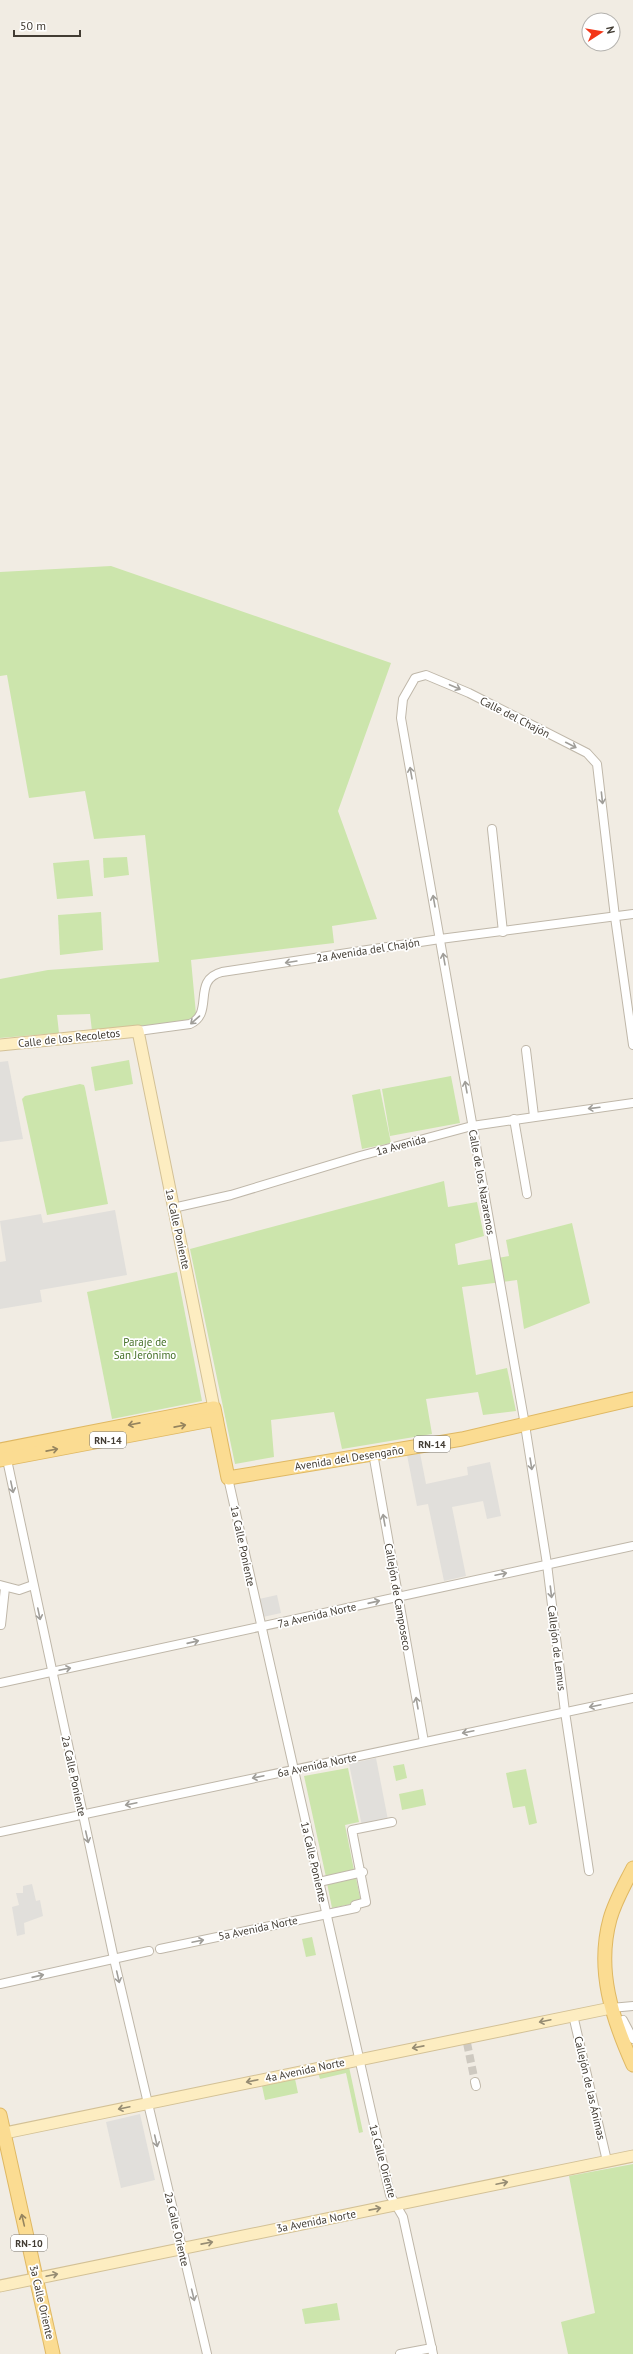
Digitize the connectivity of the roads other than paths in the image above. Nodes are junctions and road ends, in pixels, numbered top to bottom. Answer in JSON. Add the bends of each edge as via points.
{"nodes":[{"id":1,"x":492,"y":829,"type":"dead end"},
{"id":2,"x":633,"y":914,"type":"edge"},
{"id":3,"x":615,"y":917,"type":"junction"},
{"id":4,"x":503,"y":932,"type":"junction"},
{"id":5,"x":440,"y":939,"type":"junction"},
{"id":6,"x":138,"y":1031,"type":"junction"},
{"id":7,"x":0,"y":1045,"type":"edge"},
{"id":8,"x":633,"y":1045,"type":"edge"},
{"id":9,"x":526,"y":1050,"type":"dead end"},
{"id":10,"x":633,"y":1103,"type":"edge"},
{"id":11,"x":534,"y":1116,"type":"junction"},
{"id":12,"x":514,"y":1119,"type":"junction"},
{"id":13,"x":472,"y":1126,"type":"junction"},
{"id":14,"x":527,"y":1194,"type":"dead end"},
{"id":15,"x":173,"y":1208,"type":"junction"},
{"id":16,"x":633,"y":1399,"type":"edge"},
{"id":17,"x":215,"y":1414,"type":"junction"},
{"id":18,"x":524,"y":1425,"type":"junction"},
{"id":19,"x":373,"y":1453,"type":"junction"},
{"id":20,"x":3,"y":1454,"type":"edge"},
{"id":21,"x":228,"y":1478,"type":"junction"},
{"id":22,"x":633,"y":1546,"type":"edge"},
{"id":23,"x":547,"y":1564,"type":"junction"},
{"id":24,"x":33,"y":1586,"type":"junction"},
{"id":25,"x":2,"y":1587,"type":"edge"},
{"id":26,"x":398,"y":1597,"type":"junction"},
{"id":27,"x":1,"y":1625,"type":"dead end"},
{"id":28,"x":261,"y":1627,"type":"junction"},
{"id":29,"x":51,"y":1672,"type":"junction"},
{"id":30,"x":0,"y":1683,"type":"edge"},
{"id":31,"x":633,"y":1698,"type":"edge"},
{"id":32,"x":565,"y":1712,"type":"junction"},
{"id":33,"x":424,"y":1742,"type":"junction"},
{"id":34,"x":293,"y":1770,"type":"junction"},
{"id":35,"x":82,"y":1814,"type":"junction"},
{"id":36,"x":392,"y":1822,"type":"dead end"},
{"id":37,"x":0,"y":1832,"type":"edge"},
{"id":38,"x":633,"y":1868,"type":"edge"},
{"id":39,"x":589,"y":1871,"type":"dead end"},
{"id":40,"x":362,"y":1872,"type":"junction"},
{"id":41,"x":319,"y":1882,"type":"junction"},
{"id":42,"x":326,"y":1914,"type":"junction"},
{"id":43,"x":160,"y":1949,"type":"dead end"},
{"id":44,"x":149,"y":1951,"type":"dead end"},
{"id":45,"x":114,"y":1959,"type":"junction"},
{"id":46,"x":0,"y":1984,"type":"edge"},
{"id":47,"x":633,"y":2006,"type":"edge"},
{"id":48,"x":615,"y":2007,"type":"junction"},
{"id":49,"x":573,"y":2015,"type":"junction"},
{"id":50,"x":619,"y":2022,"type":"junction"},
{"id":51,"x":633,"y":2039,"type":"edge"},
{"id":52,"x":358,"y":2059,"type":"junction"},
{"id":53,"x":633,"y":2065,"type":"edge"},
{"id":54,"x":147,"y":2103,"type":"junction"},
{"id":55,"x":0,"y":2115,"type":"edge"},
{"id":56,"x":2,"y":2133,"type":"edge"},
{"id":57,"x":633,"y":2156,"type":"edge"},
{"id":58,"x":607,"y":2160,"type":"junction"},
{"id":59,"x":396,"y":2205,"type":"junction"},
{"id":60,"x":181,"y":2248,"type":"junction"},
{"id":61,"x":36,"y":2278,"type":"junction"},
{"id":62,"x":0,"y":2286,"type":"edge"},
{"id":63,"x":432,"y":2351,"type":"edge"},
{"id":64,"x":53,"y":2354,"type":"edge"},
{"id":65,"x":207,"y":2354,"type":"edge"},
{"id":66,"x":400,"y":2354,"type":"edge"}],
"edges":[{"from":1,"to":4,"type":"street"},
{"from":2,"to":3,"type":"street","name":"2a Avenida del Chajón"},
{"from":3,"to":4,"type":"street","name":"2a Avenida del Chajón"},
{"from":5,"to":3,"type":"street","name":"Calle del Chajón","one_way":true,"via":[[401,712],[403,699],[413,680],[422,675],[468,693],[587,753],[594,760],[600,774]]},
{"from":3,"to":8,"type":"street","name":"Calle del Chajón"},
{"from":4,"to":5,"type":"street","name":"2a Avenida del Chajón"},
{"from":5,"to":6,"type":"street","name":"2a Avenida del Chajón","one_way":true,"via":[[218,973],[206,984],[202,1012],[196,1021]]},
{"from":13,"to":5,"type":"street","name":"Calle de los Nazarenos","one_way":true},
{"from":6,"to":7,"type":"street","name":"Calle de los Recoletos"},
{"from":6,"to":15,"type":"street","name":"1a Calle Poniente"},
{"from":9,"to":11,"type":"street"},
{"from":10,"to":11,"type":"street","name":"1a Avenida","one_way":true},
{"from":11,"to":12,"type":"street","name":"1a Avenida"},
{"from":12,"to":13,"type":"street","name":"1a Avenida"},
{"from":12,"to":14,"type":"street"},
{"from":13,"to":15,"type":"street","name":"1a Avenida","via":[[231,1195]]},
{"from":13,"to":18,"type":"street","name":"Calle de los Nazarenos"},
{"from":15,"to":17,"type":"street","name":"1a Calle Poniente"},
{"from":16,"to":18,"type":"main road","name":"Avenida del Desengaño","number":"RN-14"},
{"from":17,"to":20,"type":"main road","number":"RN-14"},
{"from":17,"to":21,"type":"main road","name":"1a Calle Poniente"},
{"from":18,"to":19,"type":"main road","name":"Avenida del Desengaño","number":"RN-14","via":[[462,1439]]},
{"from":18,"to":23,"type":"street","name":"Callejón de Lemus","one_way":true},
{"from":19,"to":21,"type":"main road","name":"Avenida del Desengaño","number":"RN-14"},
{"from":26,"to":19,"type":"street","name":"Callejón de Camposeco","one_way":true},
{"from":20,"to":24,"type":"street","name":"2a Calle Poniente","one_way":true},
{"from":21,"to":28,"type":"street","name":"1a Calle Poniente"},
{"from":22,"to":23,"type":"street","name":"7a Avenida Norte"},
{"from":26,"to":23,"type":"street","name":"7a Avenida Norte","one_way":true},
{"from":23,"to":32,"type":"street","name":"Callejón de Lemus","one_way":true},
{"from":24,"to":25,"type":"street","via":[[19,1590]]},
{"from":24,"to":29,"type":"street","name":"2a Calle Poniente","one_way":true},
{"from":25,"to":27,"type":"street"},
{"from":28,"to":26,"type":"street","name":"7a Avenida Norte","one_way":true},
{"from":33,"to":26,"type":"street","name":"Callejón de Camposeco","one_way":true},
{"from":29,"to":28,"type":"street","name":"7a Avenida Norte","one_way":true},
{"from":28,"to":34,"type":"street","name":"1a Calle Poniente"},
{"from":29,"to":30,"type":"street","name":"7a Avenida Norte"},
{"from":29,"to":35,"type":"street","name":"2a Calle Poniente"},
{"from":31,"to":32,"type":"street","name":"6a Avenida Norte","one_way":true},
{"from":32,"to":33,"type":"street","name":"6a Avenida Norte","one_way":true},
{"from":32,"to":39,"type":"street","name":"Callejón de Lemus"},
{"from":33,"to":34,"type":"street","name":"6a Avenida Norte"},
{"from":34,"to":35,"type":"street","name":"6a Avenida Norte","one_way":true},
{"from":34,"to":41,"type":"street","name":"1a Calle Poniente"},
{"from":35,"to":37,"type":"street","name":"6a Avenida Norte"},
{"from":35,"to":45,"type":"street","name":"2a Calle Poniente","one_way":true},
{"from":36,"to":40,"type":"street","via":[[352,1830]]},
{"from":38,"to":48,"type":"main road","via":[[610,1919],[604,1953]]},
{"from":40,"to":41,"type":"street"},
{"from":40,"to":42,"type":"street","name":"5a Avenida Norte","via":[[366,1902],[356,1905],[356,1908]]},
{"from":41,"to":42,"type":"street","name":"1a Calle Poniente"},
{"from":43,"to":42,"type":"street","name":"5a Avenida Norte","one_way":true},
{"from":42,"to":52,"type":"street","name":"1a Calle Poniente"},
{"from":44,"to":45,"type":"street"},
{"from":46,"to":45,"type":"street","one_way":true},
{"from":45,"to":54,"type":"street","name":"2a Calle Poniente","one_way":true},
{"from":47,"to":48,"type":"street"},
{"from":48,"to":49,"type":"street","name":"4a Avenida Norte"},
{"from":48,"to":50,"type":"main road"},
{"from":49,"to":52,"type":"street","name":"4a Avenida Norte","one_way":true,"via":[[466,2041]]},
{"from":49,"to":58,"type":"street","name":"Callejón de las Ánimas"},
{"from":50,"to":51,"type":"street"},
{"from":50,"to":53,"type":"main road"},
{"from":52,"to":54,"type":"street","name":"4a Avenida Norte","one_way":true},
{"from":52,"to":59,"type":"street","name":"1a Calle Oriente","via":[[390,2195]]},
{"from":54,"to":56,"type":"street","name":"4a Avenida Norte","one_way":true},
{"from":54,"to":60,"type":"street","name":"2a Calle Oriente","one_way":true},
{"from":55,"to":56,"type":"main road","number":"RN-10"},
{"from":61,"to":56,"type":"main road","name":"3a Calle Oriente","number":"RN-10","one_way":true},
{"from":57,"to":58,"type":"street","name":"3a Avenida Norte"},
{"from":59,"to":58,"type":"street","name":"3a Avenida Norte","one_way":true},
{"from":60,"to":59,"type":"street","name":"3a Avenida Norte","one_way":true},
{"from":59,"to":63,"type":"street","name":"1a Calle Oriente","via":[[402,2217]]},
{"from":61,"to":60,"type":"street","name":"3a Avenida Norte","one_way":true},
{"from":60,"to":65,"type":"street","name":"2a Calle Oriente","one_way":true},
{"from":61,"to":62,"type":"street","name":"3a Avenida Norte"},
{"from":61,"to":64,"type":"main road","name":"3a Calle Oriente","number":"RN-10"},
{"from":63,"to":66,"type":"street"}]}
